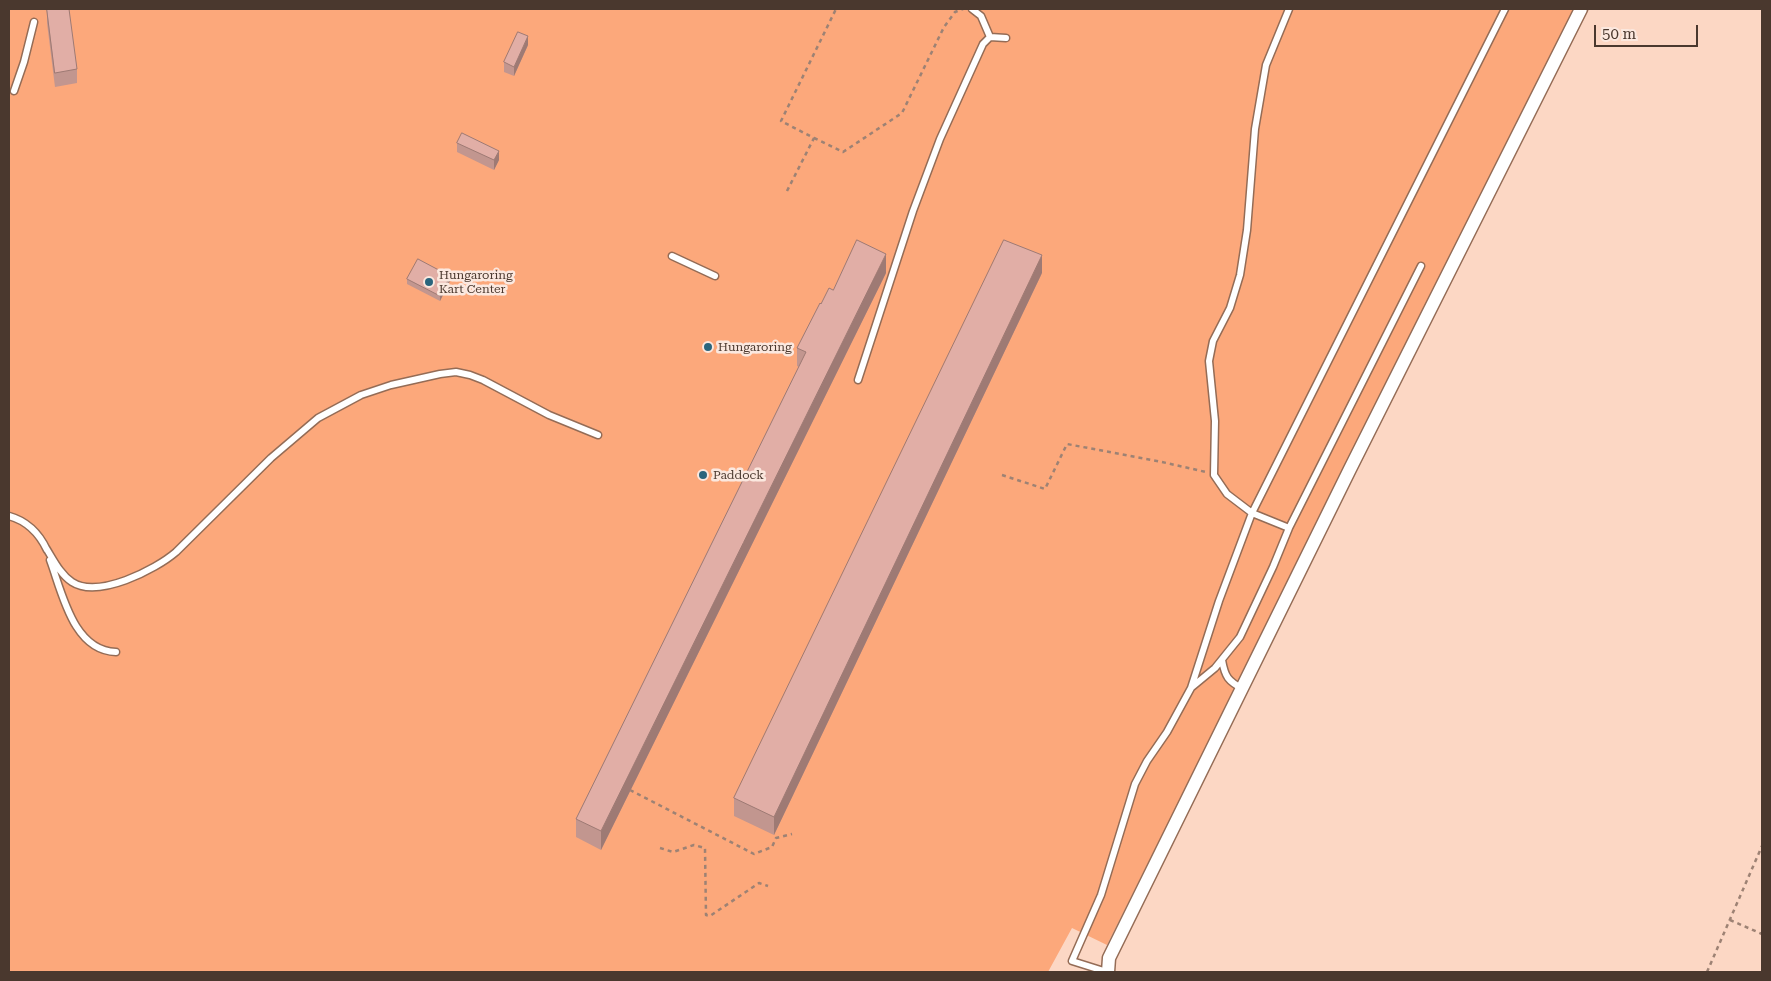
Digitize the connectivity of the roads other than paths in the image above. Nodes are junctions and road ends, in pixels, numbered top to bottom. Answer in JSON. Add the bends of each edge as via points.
{"nodes":[{"id":1,"x":972,"y":9,"type":"edge"},
{"id":2,"x":1289,"y":9,"type":"edge"},
{"id":3,"x":1505,"y":9,"type":"edge"},
{"id":4,"x":1581,"y":9,"type":"edge"},
{"id":5,"x":34,"y":22,"type":"dead end"},
{"id":6,"x":990,"y":36,"type":"junction"},
{"id":7,"x":1006,"y":38,"type":"dead end"},
{"id":8,"x":14,"y":91,"type":"dead end"},
{"id":9,"x":672,"y":256,"type":"dead end"},
{"id":10,"x":1420,"y":266,"type":"dead end"},
{"id":11,"x":715,"y":276,"type":"dead end"},
{"id":12,"x":858,"y":380,"type":"dead end"},
{"id":13,"x":598,"y":435,"type":"dead end"},
{"id":14,"x":1252,"y":513,"type":"junction"},
{"id":15,"x":9,"y":516,"type":"edge"},
{"id":16,"x":1289,"y":528,"type":"junction"},
{"id":17,"x":46,"y":548,"type":"junction"},
{"id":18,"x":116,"y":652,"type":"dead end"},
{"id":19,"x":1222,"y":660,"type":"junction"},
{"id":20,"x":1191,"y":688,"type":"junction"},
{"id":21,"x":1243,"y":689,"type":"junction"},
{"id":22,"x":1108,"y":972,"type":"edge"}],
"edges":[{"from":1,"to":6,"type":"lane","via":[[981,16]]},
{"from":2,"to":14,"type":"lane","via":[[1266,65],[1255,129],[1240,275],[1230,308],[1213,341],[1209,361],[1214,475],[1227,494]]},
{"from":3,"to":14,"type":"lane"},
{"from":4,"to":21,"type":"street"},
{"from":5,"to":8,"type":"lane"},
{"from":6,"to":7,"type":"lane"},
{"from":6,"to":12,"type":"lane","via":[[983,44],[940,139]]},
{"from":9,"to":11,"type":"lane"},
{"from":10,"to":16,"type":"lane"},
{"from":13,"to":17,"type":"lane","via":[[549,415],[470,375],[456,372],[424,377],[361,395],[318,418],[271,458],[165,562],[150,569],[106,586],[84,586],[66,577]]},
{"from":14,"to":16,"type":"lane"},
{"from":14,"to":20,"type":"lane"},
{"from":15,"to":17,"type":"lane","via":[[30,526]]},
{"from":16,"to":19,"type":"lane","via":[[1240,637]]},
{"from":17,"to":18,"type":"lane","via":[[67,609],[77,627],[94,644]]},
{"from":19,"to":20,"type":"lane"},
{"from":19,"to":21,"type":"lane","via":[[1229,680]]},
{"from":20,"to":22,"type":"lane","via":[[1135,784],[1101,895],[1072,961]]},
{"from":21,"to":22,"type":"street","via":[[1109,958]]}]}
